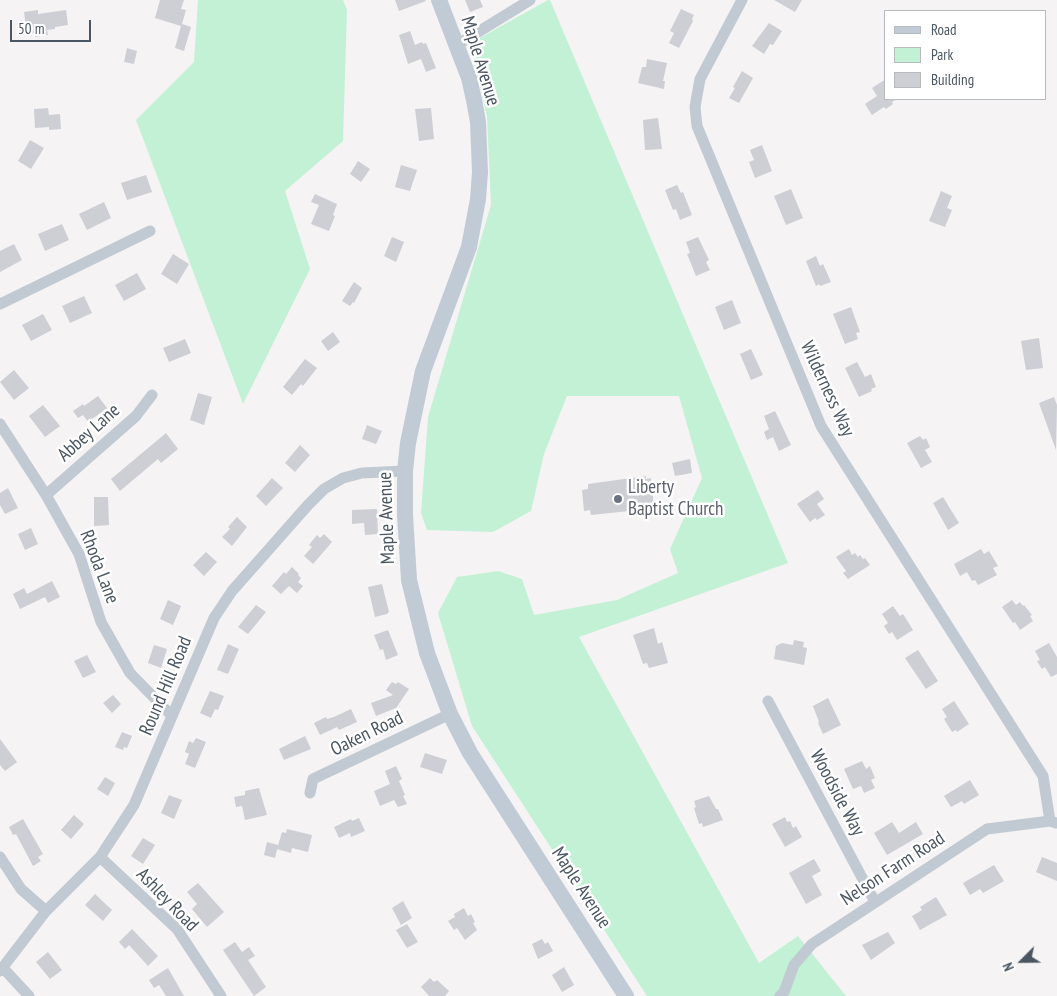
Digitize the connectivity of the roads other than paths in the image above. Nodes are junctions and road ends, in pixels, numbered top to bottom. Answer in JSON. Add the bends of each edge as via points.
{"nodes":[{"id":1,"x":439,"y":0,"type":"edge"},
{"id":2,"x":530,"y":0,"type":"edge"},
{"id":3,"x":742,"y":0,"type":"edge"},
{"id":4,"x":457,"y":44,"type":"junction"},
{"id":5,"x":150,"y":231,"type":"dead end"},
{"id":6,"x":0,"y":304,"type":"edge"},
{"id":7,"x":152,"y":395,"type":"dead end"},
{"id":8,"x":0,"y":424,"type":"edge"},
{"id":9,"x":405,"y":471,"type":"junction"},
{"id":10,"x":46,"y":495,"type":"junction"},
{"id":11,"x":768,"y":702,"type":"dead end"},
{"id":12,"x":450,"y":714,"type":"junction"},
{"id":13,"x":172,"y":716,"type":"junction"},
{"id":14,"x":310,"y":793,"type":"dead end"},
{"id":15,"x":1054,"y":822,"type":"edge"},
{"id":16,"x":0,"y":857,"type":"edge"},
{"id":17,"x":100,"y":857,"type":"junction"},
{"id":18,"x":875,"y":902,"type":"junction"},
{"id":19,"x":46,"y":911,"type":"junction"},
{"id":20,"x":2,"y":969,"type":"edge"},
{"id":21,"x":29,"y":996,"type":"edge"},
{"id":22,"x":221,"y":996,"type":"edge"},
{"id":23,"x":626,"y":996,"type":"edge"},
{"id":24,"x":780,"y":996,"type":"edge"}],
"edges":[{"from":1,"to":4,"type":"main road","name":"Maple Avenue"},
{"from":2,"to":4,"type":"street"},
{"from":3,"to":15,"type":"street","name":"Wilderness Way","via":[[700,79],[695,107],[697,126],[821,426],[1044,776]]},
{"from":4,"to":9,"type":"main road","name":"Maple Avenue","via":[[469,78],[478,122],[478,199],[469,247],[423,371]]},
{"from":5,"to":6,"type":"street"},
{"from":7,"to":10,"type":"street","name":"Abbey Lane","via":[[136,416]]},
{"from":8,"to":10,"type":"street","name":"Rhoda Lane"},
{"from":9,"to":12,"type":"main road","name":"Maple Avenue","via":[[410,580],[427,653]]},
{"from":9,"to":13,"type":"street","name":"Round Hill Road","via":[[362,473],[343,478],[308,505],[232,591],[214,618]]},
{"from":10,"to":13,"type":"street","name":"Rhoda Lane","via":[[79,554],[101,622],[130,673]]},
{"from":11,"to":18,"type":"street","name":"Woodside Way"},
{"from":12,"to":14,"type":"street","name":"Oaken Road","via":[[314,779]]},
{"from":12,"to":23,"type":"main road","name":"Maple Avenue","via":[[470,753]]},
{"from":13,"to":17,"type":"street","name":"Round Hill Road","via":[[134,805]]},
{"from":15,"to":18,"type":"street","name":"Nelson Farm Road","via":[[987,829]]},
{"from":16,"to":19,"type":"street","via":[[20,889]]},
{"from":17,"to":19,"type":"street","name":"Round Hill Road"},
{"from":17,"to":22,"type":"street","name":"Ashley Road","via":[[177,929]]},
{"from":18,"to":24,"type":"street","name":"Nelson Farm Road","via":[[812,944],[794,965]]},
{"from":19,"to":20,"type":"street","name":"Round Hill Road"},
{"from":20,"to":21,"type":"street"}]}
